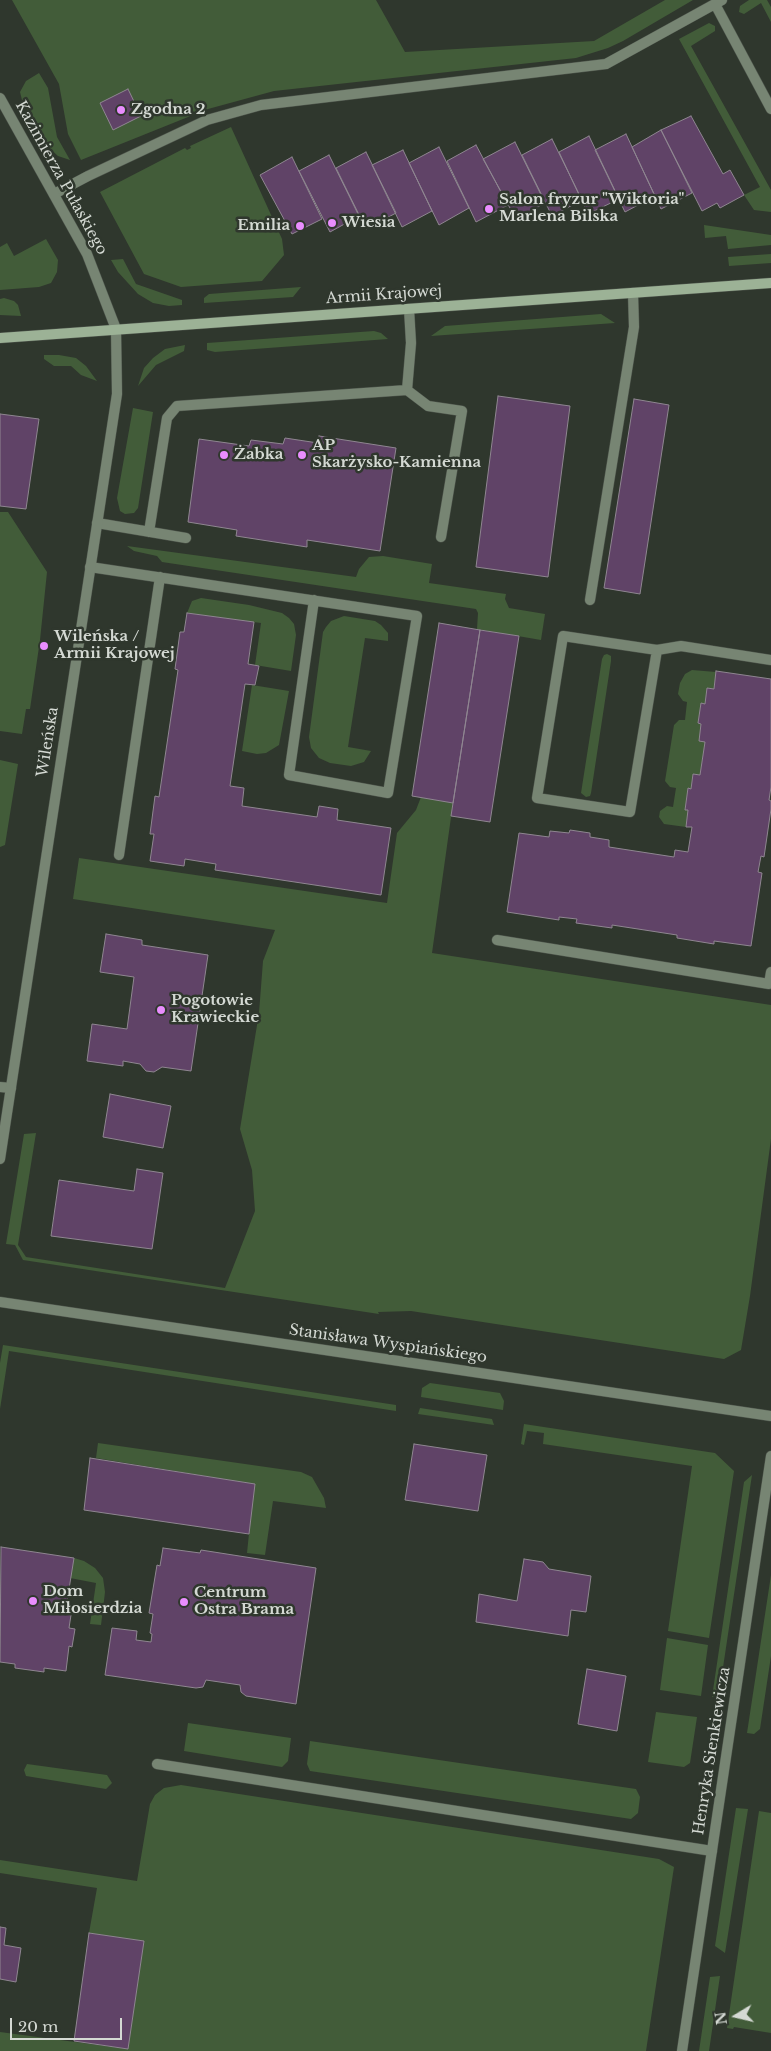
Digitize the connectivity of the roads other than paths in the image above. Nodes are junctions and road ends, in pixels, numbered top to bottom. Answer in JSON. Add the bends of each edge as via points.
{"nodes":[{"id":1,"x":718,"y":2,"type":"edge"},
{"id":2,"x":0,"y":98,"type":"edge"},
{"id":3,"x":771,"y":109,"type":"edge"},
{"id":4,"x":54,"y":194,"type":"junction"},
{"id":5,"x":771,"y":284,"type":"edge"},
{"id":6,"x":633,"y":293,"type":"junction"},
{"id":7,"x":409,"y":309,"type":"junction"},
{"id":8,"x":116,"y":329,"type":"junction"},
{"id":9,"x":0,"y":338,"type":"edge"},
{"id":10,"x":407,"y":390,"type":"junction"},
{"id":11,"x":97,"y":523,"type":"junction"},
{"id":12,"x":149,"y":532,"type":"junction"},
{"id":13,"x":441,"y":537,"type":"dead end"},
{"id":14,"x":186,"y":538,"type":"dead end"},
{"id":15,"x":90,"y":567,"type":"junction"},
{"id":16,"x":160,"y":577,"type":"junction"},
{"id":17,"x":314,"y":600,"type":"junction"},
{"id":18,"x":590,"y":600,"type":"dead end"},
{"id":19,"x":657,"y":650,"type":"junction"},
{"id":20,"x":771,"y":660,"type":"edge"},
{"id":21,"x":119,"y":855,"type":"dead end"},
{"id":22,"x":497,"y":940,"type":"dead end"},
{"id":23,"x":771,"y":972,"type":"edge"},
{"id":24,"x":5,"y":1088,"type":"edge"},
{"id":25,"x":0,"y":1159,"type":"edge"},
{"id":26,"x":0,"y":1302,"type":"edge"},
{"id":27,"x":771,"y":1416,"type":"edge"},
{"id":28,"x":771,"y":1456,"type":"edge"},
{"id":29,"x":157,"y":1764,"type":"dead end"},
{"id":30,"x":712,"y":1851,"type":"junction"},
{"id":31,"x":682,"y":2051,"type":"edge"}],
"edges":[{"from":1,"to":3,"type":"street"},
{"from":1,"to":4,"type":"street","via":[[606,64],[261,105],[208,120]]},
{"from":2,"to":4,"type":"street","name":"Kazimierza Pułaskiego"},
{"from":4,"to":8,"type":"street","name":"Kazimierza Pułaskiego","via":[[87,254]]},
{"from":5,"to":6,"type":"street","name":"Armii Krajowej"},
{"from":6,"to":7,"type":"street","name":"Armii Krajowej"},
{"from":6,"to":18,"type":"street","via":[[634,327]]},
{"from":7,"to":8,"type":"street","name":"Armii Krajowej"},
{"from":7,"to":10,"type":"street"},
{"from":8,"to":9,"type":"street","name":"Armii Krajowej"},
{"from":8,"to":11,"type":"street","name":"Wileńska","via":[[117,394]]},
{"from":10,"to":12,"type":"street","via":[[176,406],[166,418]]},
{"from":10,"to":13,"type":"street","via":[[428,406],[462,411]]},
{"from":11,"to":12,"type":"street"},
{"from":11,"to":15,"type":"street","name":"Wileńska"},
{"from":12,"to":14,"type":"street"},
{"from":15,"to":16,"type":"street"},
{"from":15,"to":24,"type":"street","name":"Wileńska"},
{"from":16,"to":17,"type":"street"},
{"from":16,"to":21,"type":"street"},
{"from":17,"to":17,"type":"street","via":[[289,775],[388,793],[417,616]]},
{"from":19,"to":19,"type":"street","via":[[630,812],[537,798],[563,636]]},
{"from":19,"to":20,"type":"street","via":[[682,646]]},
{"from":22,"to":23,"type":"street","via":[[769,984]]},
{"from":24,"to":25,"type":"street","name":"Wileńska"},
{"from":26,"to":27,"type":"street","name":"Stanisława Wyspiańskiego"},
{"from":28,"to":30,"type":"street","name":"Henryka Sienkiewicza"},
{"from":29,"to":30,"type":"street"},
{"from":30,"to":31,"type":"street","name":"Henryka Sienkiewicza"}]}
